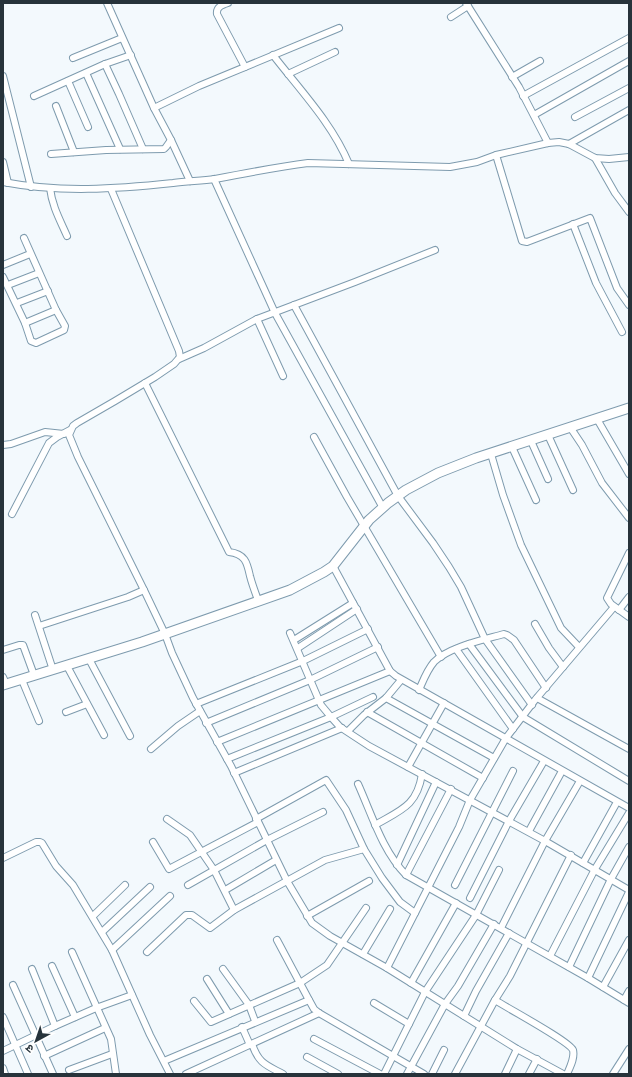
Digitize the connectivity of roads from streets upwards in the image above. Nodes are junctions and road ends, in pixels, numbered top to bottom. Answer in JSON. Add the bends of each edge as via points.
{"nodes":[{"id":1,"x":107,"y":3,"type":"edge"},
{"id":2,"x":228,"y":3,"type":"edge"},
{"id":3,"x":467,"y":4,"type":"edge"},
{"id":4,"x":451,"y":17,"type":"dead end"},
{"id":5,"x":339,"y":28,"type":"dead end"},
{"id":6,"x":122,"y":38,"type":"junction"},
{"id":7,"x":629,"y":38,"type":"edge"},
{"id":8,"x":336,"y":52,"type":"dead end"},
{"id":9,"x":131,"y":55,"type":"junction"},
{"id":10,"x":273,"y":55,"type":"junction"},
{"id":11,"x":73,"y":58,"type":"dead end"},
{"id":12,"x":540,"y":61,"type":"dead end"},
{"id":13,"x":629,"y":61,"type":"edge"},
{"id":14,"x":105,"y":64,"type":"junction"},
{"id":15,"x":245,"y":66,"type":"junction"},
{"id":16,"x":86,"y":73,"type":"junction"},
{"id":17,"x":288,"y":74,"type":"junction"},
{"id":18,"x":3,"y":76,"type":"edge"},
{"id":19,"x":512,"y":77,"type":"junction"},
{"id":20,"x":68,"y":81,"type":"junction"},
{"id":21,"x":629,"y":88,"type":"edge"},
{"id":22,"x":34,"y":96,"type":"dead end"},
{"id":23,"x":523,"y":96,"type":"junction"},
{"id":24,"x":56,"y":106,"type":"dead end"},
{"id":25,"x":154,"y":108,"type":"junction"},
{"id":26,"x":629,"y":110,"type":"edge"},
{"id":27,"x":534,"y":115,"type":"junction"},
{"id":28,"x":575,"y":117,"type":"dead end"},
{"id":29,"x":88,"y":127,"type":"dead end"},
{"id":30,"x":171,"y":140,"type":"junction"},
{"id":31,"x":548,"y":143,"type":"junction"},
{"id":32,"x":570,"y":144,"type":"junction"},
{"id":33,"x":120,"y":149,"type":"junction"},
{"id":34,"x":143,"y":149,"type":"junction"},
{"id":35,"x":74,"y":152,"type":"junction"},
{"id":36,"x":51,"y":154,"type":"dead end"},
{"id":37,"x":496,"y":155,"type":"junction"},
{"id":38,"x":629,"y":157,"type":"edge"},
{"id":39,"x":595,"y":158,"type":"junction"},
{"id":40,"x":3,"y":162,"type":"edge"},
{"id":41,"x":349,"y":164,"type":"junction"},
{"id":42,"x":214,"y":179,"type":"junction"},
{"id":43,"x":190,"y":181,"type":"junction"},
{"id":44,"x":5,"y":183,"type":"edge"},
{"id":45,"x":31,"y":187,"type":"junction"},
{"id":46,"x":50,"y":188,"type":"junction"},
{"id":47,"x":111,"y":188,"type":"junction"},
{"id":48,"x":629,"y":212,"type":"edge"},
{"id":49,"x":573,"y":224,"type":"junction"},
{"id":50,"x":67,"y":236,"type":"dead end"},
{"id":51,"x":24,"y":238,"type":"dead end"},
{"id":52,"x":435,"y":250,"type":"dead end"},
{"id":53,"x":30,"y":254,"type":"junction"},
{"id":54,"x":3,"y":265,"type":"edge"},
{"id":55,"x":39,"y":273,"type":"junction"},
{"id":56,"x":3,"y":277,"type":"edge"},
{"id":57,"x":8,"y":285,"type":"junction"},
{"id":58,"x":48,"y":292,"type":"junction"},
{"id":59,"x":17,"y":304,"type":"junction"},
{"id":60,"x":294,"y":305,"type":"junction"},
{"id":61,"x":629,"y":305,"type":"edge"},
{"id":62,"x":56,"y":310,"type":"junction"},
{"id":63,"x":275,"y":313,"type":"junction"},
{"id":64,"x":258,"y":319,"type":"junction"},
{"id":65,"x":25,"y":323,"type":"junction"},
{"id":66,"x":622,"y":332,"type":"dead end"},
{"id":67,"x":179,"y":359,"type":"junction"},
{"id":68,"x":283,"y":376,"type":"dead end"},
{"id":69,"x":145,"y":383,"type":"junction"},
{"id":70,"x":629,"y":408,"type":"edge"},
{"id":71,"x":597,"y":419,"type":"junction"},
{"id":72,"x":570,"y":428,"type":"junction"},
{"id":73,"x":70,"y":430,"type":"junction"},
{"id":74,"x":64,"y":434,"type":"junction"},
{"id":75,"x":548,"y":435,"type":"junction"},
{"id":76,"x":314,"y":437,"type":"dead end"},
{"id":77,"x":532,"y":441,"type":"junction"},
{"id":78,"x":3,"y":445,"type":"edge"},
{"id":79,"x":512,"y":447,"type":"junction"},
{"id":80,"x":491,"y":454,"type":"junction"},
{"id":81,"x":629,"y":474,"type":"edge"},
{"id":82,"x":548,"y":479,"type":"dead end"},
{"id":83,"x":573,"y":490,"type":"dead end"},
{"id":84,"x":398,"y":496,"type":"junction"},
{"id":85,"x":536,"y":500,"type":"dead end"},
{"id":86,"x":383,"y":508,"type":"junction"},
{"id":87,"x":12,"y":514,"type":"dead end"},
{"id":88,"x":629,"y":518,"type":"edge"},
{"id":89,"x":364,"y":526,"type":"junction"},
{"id":90,"x":629,"y":555,"type":"edge"},
{"id":91,"x":333,"y":566,"type":"junction"},
{"id":92,"x":144,"y":590,"type":"junction"},
{"id":93,"x":629,"y":597,"type":"edge"},
{"id":94,"x":258,"y":600,"type":"junction"},
{"id":95,"x":353,"y":602,"type":"junction"},
{"id":96,"x":356,"y":609,"type":"junction"},
{"id":97,"x":617,"y":609,"type":"junction"},
{"id":98,"x":35,"y":615,"type":"dead end"},
{"id":99,"x":629,"y":617,"type":"edge"},
{"id":100,"x":534,"y":624,"type":"dead end"},
{"id":101,"x":39,"y":626,"type":"junction"},
{"id":102,"x":368,"y":629,"type":"junction"},
{"id":103,"x":290,"y":633,"type":"dead end"},
{"id":104,"x":165,"y":634,"type":"junction"},
{"id":105,"x":485,"y":639,"type":"junction"},
{"id":106,"x":294,"y":640,"type":"junction"},
{"id":107,"x":469,"y":644,"type":"junction"},
{"id":108,"x":378,"y":647,"type":"junction"},
{"id":109,"x":579,"y":647,"type":"junction"},
{"id":110,"x":298,"y":648,"type":"junction"},
{"id":111,"x":456,"y":649,"type":"junction"},
{"id":112,"x":3,"y":650,"type":"edge"},
{"id":113,"x":440,"y":657,"type":"junction"},
{"id":114,"x":89,"y":659,"type":"junction"},
{"id":115,"x":303,"y":661,"type":"junction"},
{"id":116,"x":67,"y":666,"type":"junction"},
{"id":117,"x":563,"y":667,"type":"junction"},
{"id":118,"x":53,"y":670,"type":"junction"},
{"id":119,"x":390,"y":671,"type":"junction"},
{"id":120,"x":34,"y":675,"type":"junction"},
{"id":121,"x":22,"y":680,"type":"junction"},
{"id":122,"x":310,"y":680,"type":"junction"},
{"id":123,"x":401,"y":680,"type":"junction"},
{"id":124,"x":4,"y":682,"type":"edge"},
{"id":125,"x":546,"y":688,"type":"junction"},
{"id":126,"x":419,"y":690,"type":"junction"},
{"id":127,"x":373,"y":697,"type":"dead end"},
{"id":128,"x":386,"y":698,"type":"junction"},
{"id":129,"x":538,"y":698,"type":"junction"},
{"id":130,"x":319,"y":699,"type":"junction"},
{"id":131,"x":444,"y":703,"type":"junction"},
{"id":132,"x":87,"y":704,"type":"junction"},
{"id":133,"x":196,"y":704,"type":"junction"},
{"id":134,"x":532,"y":705,"type":"junction"},
{"id":135,"x":200,"y":711,"type":"junction"},
{"id":136,"x":66,"y":712,"type":"dead end"},
{"id":137,"x":367,"y":712,"type":"junction"},
{"id":138,"x":330,"y":717,"type":"junction"},
{"id":139,"x":523,"y":717,"type":"junction"},
{"id":140,"x":39,"y":721,"type":"dead end"},
{"id":141,"x":206,"y":723,"type":"junction"},
{"id":142,"x":432,"y":725,"type":"junction"},
{"id":143,"x":513,"y":729,"type":"junction"},
{"id":144,"x":345,"y":730,"type":"junction"},
{"id":145,"x":104,"y":735,"type":"dead end"},
{"id":146,"x":130,"y":736,"type":"dead end"},
{"id":147,"x":506,"y":738,"type":"junction"},
{"id":148,"x":217,"y":742,"type":"junction"},
{"id":149,"x":422,"y":744,"type":"junction"},
{"id":150,"x":152,"y":749,"type":"dead end"},
{"id":151,"x":629,"y":749,"type":"edge"},
{"id":152,"x":494,"y":758,"type":"junction"},
{"id":153,"x":227,"y":759,"type":"junction"},
{"id":154,"x":544,"y":761,"type":"junction"},
{"id":155,"x":408,"y":767,"type":"junction"},
{"id":156,"x":513,"y":770,"type":"dead end"},
{"id":157,"x":562,"y":771,"type":"junction"},
{"id":158,"x":234,"y":774,"type":"junction"},
{"id":159,"x":422,"y":774,"type":"junction"},
{"id":160,"x":483,"y":778,"type":"junction"},
{"id":161,"x":580,"y":781,"type":"junction"},
{"id":162,"x":629,"y":781,"type":"edge"},
{"id":163,"x":436,"y":782,"type":"junction"},
{"id":164,"x":358,"y":784,"type":"dead end"},
{"id":165,"x":451,"y":789,"type":"junction"},
{"id":166,"x":470,"y":800,"type":"junction"},
{"id":167,"x":617,"y":802,"type":"junction"},
{"id":168,"x":629,"y":808,"type":"edge"},
{"id":169,"x":491,"y":811,"type":"junction"},
{"id":170,"x":323,"y":812,"type":"dead end"},
{"id":171,"x":629,"y":813,"type":"edge"},
{"id":172,"x":167,"y":819,"type":"dead end"},
{"id":173,"x":257,"y":820,"type":"junction"},
{"id":174,"x":509,"y":821,"type":"junction"},
{"id":175,"x":376,"y":825,"type":"junction"},
{"id":176,"x":529,"y":832,"type":"junction"},
{"id":177,"x":266,"y":840,"type":"junction"},
{"id":178,"x":546,"y":840,"type":"junction"},
{"id":179,"x":153,"y":842,"type":"dead end"},
{"id":180,"x":629,"y":847,"type":"edge"},
{"id":181,"x":364,"y":849,"type":"junction"},
{"id":182,"x":201,"y":851,"type":"junction"},
{"id":183,"x":571,"y":855,"type":"junction"},
{"id":184,"x":3,"y":858,"type":"edge"},
{"id":185,"x":276,"y":860,"type":"junction"},
{"id":186,"x":583,"y":862,"type":"junction"},
{"id":187,"x":397,"y":865,"type":"junction"},
{"id":188,"x":595,"y":869,"type":"junction"},
{"id":189,"x":214,"y":870,"type":"junction"},
{"id":190,"x":499,"y":870,"type":"dead end"},
{"id":191,"x":406,"y":875,"type":"junction"},
{"id":192,"x":611,"y":879,"type":"junction"},
{"id":193,"x":287,"y":881,"type":"junction"},
{"id":194,"x":369,"y":881,"type":"dead end"},
{"id":195,"x":125,"y":885,"type":"dead end"},
{"id":196,"x":188,"y":885,"type":"dead end"},
{"id":197,"x":455,"y":885,"type":"dead end"},
{"id":198,"x":150,"y":887,"type":"dead end"},
{"id":199,"x":428,"y":887,"type":"junction"},
{"id":200,"x":227,"y":889,"type":"dead end"},
{"id":201,"x":629,"y":891,"type":"edge"},
{"id":202,"x":170,"y":896,"type":"dead end"},
{"id":203,"x":470,"y":898,"type":"dead end"},
{"id":204,"x":456,"y":903,"type":"junction"},
{"id":205,"x":366,"y":908,"type":"dead end"},
{"id":206,"x":234,"y":910,"type":"junction"},
{"id":207,"x":390,"y":910,"type":"dead end"},
{"id":208,"x":415,"y":913,"type":"junction"},
{"id":209,"x":476,"y":915,"type":"junction"},
{"id":210,"x":92,"y":916,"type":"junction"},
{"id":211,"x":307,"y":916,"type":"junction"},
{"id":212,"x":494,"y":924,"type":"junction"},
{"id":213,"x":501,"y":928,"type":"junction"},
{"id":214,"x":102,"y":932,"type":"junction"},
{"id":215,"x":509,"y":933,"type":"junction"},
{"id":216,"x":277,"y":940,"type":"dead end"},
{"id":217,"x":629,"y":940,"type":"edge"},
{"id":218,"x":343,"y":943,"type":"junction"},
{"id":219,"x":527,"y":943,"type":"junction"},
{"id":220,"x":112,"y":950,"type":"junction"},
{"id":221,"x":72,"y":952,"type":"dead end"},
{"id":222,"x":147,"y":952,"type":"dead end"},
{"id":223,"x":363,"y":954,"type":"junction"},
{"id":224,"x":550,"y":956,"type":"junction"},
{"id":225,"x":52,"y":966,"type":"dead end"},
{"id":226,"x":569,"y":967,"type":"junction"},
{"id":227,"x":387,"y":968,"type":"junction"},
{"id":228,"x":223,"y":969,"type":"dead end"},
{"id":229,"x":32,"y":970,"type":"dead end"},
{"id":230,"x":588,"y":978,"type":"junction"},
{"id":231,"x":207,"y":979,"type":"dead end"},
{"id":232,"x":300,"y":983,"type":"junction"},
{"id":233,"x":411,"y":983,"type":"junction"},
{"id":234,"x":13,"y":985,"type":"dead end"},
{"id":235,"x":603,"y":987,"type":"junction"},
{"id":236,"x":629,"y":991,"type":"edge"},
{"id":237,"x":425,"y":992,"type":"junction"},
{"id":238,"x":132,"y":995,"type":"junction"},
{"id":239,"x":309,"y":1000,"type":"junction"},
{"id":240,"x":495,"y":1000,"type":"junction"},
{"id":241,"x":194,"y":1001,"type":"dead end"},
{"id":242,"x":627,"y":1001,"type":"edge"},
{"id":243,"x":374,"y":1003,"type":"dead end"},
{"id":244,"x":445,"y":1004,"type":"junction"},
{"id":245,"x":249,"y":1005,"type":"junction"},
{"id":246,"x":96,"y":1008,"type":"junction"},
{"id":247,"x":319,"y":1013,"type":"junction"},
{"id":248,"x":229,"y":1014,"type":"junction"},
{"id":249,"x":464,"y":1016,"type":"junction"},
{"id":250,"x":3,"y":1017,"type":"edge"},
{"id":251,"x":75,"y":1017,"type":"junction"},
{"id":252,"x":255,"y":1022,"type":"junction"},
{"id":253,"x":409,"y":1024,"type":"junction"},
{"id":254,"x":55,"y":1026,"type":"junction"},
{"id":255,"x":242,"y":1027,"type":"junction"},
{"id":256,"x":481,"y":1027,"type":"junction"},
{"id":257,"x":105,"y":1028,"type":"junction"},
{"id":258,"x":36,"y":1035,"type":"junction"},
{"id":259,"x":314,"y":1039,"type":"dead end"},
{"id":260,"x":251,"y":1044,"type":"junction"},
{"id":261,"x":16,"y":1045,"type":"junction"},
{"id":262,"x":517,"y":1049,"type":"junction"},
{"id":263,"x":629,"y":1049,"type":"edge"},
{"id":264,"x":444,"y":1050,"type":"dead end"},
{"id":265,"x":3,"y":1052,"type":"edge"},
{"id":266,"x":112,"y":1054,"type":"junction"},
{"id":267,"x":44,"y":1056,"type":"junction"},
{"id":268,"x":393,"y":1056,"type":"junction"},
{"id":269,"x":307,"y":1057,"type":"dead end"},
{"id":270,"x":537,"y":1059,"type":"junction"},
{"id":271,"x":164,"y":1061,"type":"junction"},
{"id":272,"x":411,"y":1067,"type":"junction"},
{"id":273,"x":3,"y":1068,"type":"edge"},
{"id":274,"x":70,"y":1070,"type":"dead end"},
{"id":275,"x":275,"y":1072,"type":"edge"},
{"id":276,"x":5,"y":1074,"type":"edge"},
{"id":277,"x":28,"y":1074,"type":"edge"},
{"id":278,"x":53,"y":1074,"type":"edge"},
{"id":279,"x":116,"y":1074,"type":"edge"},
{"id":280,"x":170,"y":1074,"type":"edge"},
{"id":281,"x":186,"y":1074,"type":"edge"},
{"id":282,"x":283,"y":1074,"type":"edge"},
{"id":283,"x":338,"y":1074,"type":"edge"},
{"id":284,"x":380,"y":1074,"type":"edge"},
{"id":285,"x":384,"y":1074,"type":"edge"},
{"id":286,"x":407,"y":1074,"type":"edge"},
{"id":287,"x":424,"y":1074,"type":"edge"},
{"id":288,"x":432,"y":1074,"type":"edge"},
{"id":289,"x":455,"y":1074,"type":"edge"},
{"id":290,"x":505,"y":1074,"type":"edge"},
{"id":291,"x":529,"y":1074,"type":"edge"},
{"id":292,"x":563,"y":1074,"type":"edge"},
{"id":293,"x":567,"y":1074,"type":"edge"},
{"id":294,"x":614,"y":1074,"type":"edge"}],
"edges":[{"from":1,"to":6,"type":"street"},
{"from":2,"to":15,"type":"street","via":[[219,7],[217,14]]},
{"from":3,"to":4,"type":"street"},
{"from":3,"to":19,"type":"street"},
{"from":5,"to":10,"type":"street"},
{"from":6,"to":9,"type":"street"},
{"from":6,"to":11,"type":"street"},
{"from":7,"to":23,"type":"street"},
{"from":8,"to":17,"type":"street"},
{"from":9,"to":14,"type":"street"},
{"from":9,"to":25,"type":"street"},
{"from":10,"to":15,"type":"street"},
{"from":10,"to":17,"type":"street"},
{"from":12,"to":19,"type":"street"},
{"from":13,"to":27,"type":"street"},
{"from":14,"to":16,"type":"street"},
{"from":14,"to":34,"type":"street"},
{"from":15,"to":25,"type":"street"},
{"from":16,"to":20,"type":"street"},
{"from":16,"to":33,"type":"street"},
{"from":17,"to":41,"type":"street","via":[[332,131]]},
{"from":18,"to":45,"type":"street"},
{"from":19,"to":23,"type":"street"},
{"from":20,"to":22,"type":"street"},
{"from":20,"to":29,"type":"street"},
{"from":21,"to":28,"type":"street"},
{"from":23,"to":27,"type":"street"},
{"from":24,"to":35,"type":"street"},
{"from":25,"to":30,"type":"street"},
{"from":26,"to":32,"type":"street"},
{"from":27,"to":31,"type":"street"},
{"from":30,"to":34,"type":"street","via":[[164,149]]},
{"from":30,"to":43,"type":"street"},
{"from":31,"to":32,"type":"street"},
{"from":31,"to":37,"type":"street"},
{"from":32,"to":39,"type":"street"},
{"from":33,"to":34,"type":"street"},
{"from":33,"to":35,"type":"street"},
{"from":35,"to":36,"type":"street"},
{"from":37,"to":41,"type":"street","via":[[450,167]]},
{"from":37,"to":49,"type":"street","via":[[522,241],[527,242]]},
{"from":38,"to":39,"type":"street"},
{"from":39,"to":48,"type":"street"},
{"from":40,"to":44,"type":"street"},
{"from":41,"to":42,"type":"street","via":[[308,163]]},
{"from":42,"to":43,"type":"street"},
{"from":42,"to":63,"type":"street"},
{"from":43,"to":47,"type":"street"},
{"from":44,"to":45,"type":"street"},
{"from":45,"to":46,"type":"street"},
{"from":46,"to":47,"type":"street"},
{"from":46,"to":50,"type":"street","via":[[54,208]]},
{"from":47,"to":67,"type":"street","via":[[179,351]]},
{"from":49,"to":61,"type":"street","via":[[590,218],[618,288]]},
{"from":49,"to":66,"type":"street","via":[[596,283]]},
{"from":51,"to":53,"type":"street"},
{"from":52,"to":60,"type":"street"},
{"from":53,"to":54,"type":"street"},
{"from":53,"to":55,"type":"street"},
{"from":55,"to":57,"type":"street"},
{"from":55,"to":58,"type":"street"},
{"from":56,"to":57,"type":"street"},
{"from":57,"to":59,"type":"street"},
{"from":58,"to":59,"type":"street"},
{"from":58,"to":62,"type":"street"},
{"from":59,"to":65,"type":"street"},
{"from":60,"to":63,"type":"street"},
{"from":60,"to":84,"type":"street"},
{"from":62,"to":65,"type":"street"},
{"from":62,"to":65,"type":"street","via":[[65,326],[64,330],[36,343],[31,341]]},
{"from":63,"to":64,"type":"street"},
{"from":63,"to":86,"type":"street"},
{"from":64,"to":67,"type":"street"},
{"from":64,"to":68,"type":"street"},
{"from":67,"to":69,"type":"street"},
{"from":69,"to":73,"type":"street","via":[[77,423]]},
{"from":69,"to":94,"type":"street","via":[[229,552],[242,556],[247,562]]},
{"from":70,"to":71,"type":"street"},
{"from":71,"to":72,"type":"street"},
{"from":71,"to":81,"type":"street"},
{"from":72,"to":75,"type":"street"},
{"from":72,"to":88,"type":"street","via":[[602,483]]},
{"from":73,"to":74,"type":"street"},
{"from":73,"to":92,"type":"street","via":[[78,457]]},
{"from":74,"to":78,"type":"street","via":[[45,432]]},
{"from":74,"to":87,"type":"street","via":[[49,443]]},
{"from":75,"to":77,"type":"street"},
{"from":75,"to":83,"type":"street"},
{"from":76,"to":89,"type":"street"},
{"from":77,"to":79,"type":"street"},
{"from":77,"to":82,"type":"street"},
{"from":79,"to":80,"type":"street"},
{"from":79,"to":85,"type":"street"},
{"from":80,"to":84,"type":"street","via":[[438,473]]},
{"from":80,"to":109,"type":"street","via":[[505,502],[522,545],[561,628]]},
{"from":84,"to":86,"type":"street"},
{"from":84,"to":105,"type":"street","via":[[433,542],[455,577]]},
{"from":86,"to":89,"type":"street"},
{"from":89,"to":91,"type":"street"},
{"from":89,"to":113,"type":"street"},
{"from":90,"to":97,"type":"street","via":[[607,598]]},
{"from":91,"to":94,"type":"street","via":[[290,590]]},
{"from":91,"to":95,"type":"street"},
{"from":92,"to":101,"type":"street"},
{"from":92,"to":104,"type":"street"},
{"from":93,"to":97,"type":"street"},
{"from":94,"to":104,"type":"street"},
{"from":95,"to":96,"type":"street"},
{"from":95,"to":106,"type":"street"},
{"from":96,"to":102,"type":"street"},
{"from":96,"to":110,"type":"street"},
{"from":97,"to":99,"type":"street"},
{"from":97,"to":109,"type":"street"},
{"from":98,"to":101,"type":"street"},
{"from":100,"to":117,"type":"street"},
{"from":101,"to":118,"type":"street"},
{"from":102,"to":108,"type":"street"},
{"from":102,"to":115,"type":"street"},
{"from":103,"to":106,"type":"street"},
{"from":104,"to":114,"type":"street"},
{"from":104,"to":133,"type":"street"},
{"from":105,"to":107,"type":"street"},
{"from":105,"to":125,"type":"street","via":[[504,634],[511,637]]},
{"from":105,"to":134,"type":"street"},
{"from":106,"to":110,"type":"street"},
{"from":107,"to":111,"type":"street"},
{"from":107,"to":139,"type":"street"},
{"from":108,"to":119,"type":"street"},
{"from":108,"to":122,"type":"street"},
{"from":109,"to":117,"type":"street"},
{"from":110,"to":115,"type":"street"},
{"from":111,"to":113,"type":"street"},
{"from":111,"to":143,"type":"street"},
{"from":112,"to":120,"type":"street","via":[[23,646]]},
{"from":113,"to":126,"type":"street","via":[[430,667]]},
{"from":114,"to":116,"type":"street"},
{"from":114,"to":146,"type":"street"},
{"from":115,"to":122,"type":"street"},
{"from":115,"to":133,"type":"street"},
{"from":116,"to":118,"type":"street"},
{"from":116,"to":132,"type":"street"},
{"from":117,"to":125,"type":"street"},
{"from":118,"to":120,"type":"street"},
{"from":119,"to":123,"type":"street"},
{"from":119,"to":130,"type":"street"},
{"from":120,"to":121,"type":"street"},
{"from":121,"to":124,"type":"street"},
{"from":121,"to":140,"type":"street"},
{"from":122,"to":130,"type":"street"},
{"from":122,"to":141,"type":"street"},
{"from":123,"to":126,"type":"street"},
{"from":123,"to":128,"type":"street"},
{"from":125,"to":129,"type":"street"},
{"from":126,"to":131,"type":"street"},
{"from":127,"to":138,"type":"street"},
{"from":128,"to":137,"type":"street"},
{"from":128,"to":142,"type":"street"},
{"from":129,"to":134,"type":"street"},
{"from":129,"to":151,"type":"street"},
{"from":130,"to":138,"type":"street"},
{"from":130,"to":148,"type":"street"},
{"from":131,"to":142,"type":"street"},
{"from":131,"to":147,"type":"street"},
{"from":132,"to":136,"type":"street"},
{"from":132,"to":145,"type":"street"},
{"from":133,"to":135,"type":"street"},
{"from":134,"to":139,"type":"street"},
{"from":135,"to":141,"type":"street"},
{"from":135,"to":150,"type":"street"},
{"from":137,"to":144,"type":"street"},
{"from":137,"to":149,"type":"street"},
{"from":138,"to":144,"type":"street"},
{"from":138,"to":153,"type":"street"},
{"from":139,"to":143,"type":"street"},
{"from":139,"to":162,"type":"street"},
{"from":141,"to":148,"type":"street"},
{"from":142,"to":149,"type":"street"},
{"from":142,"to":152,"type":"street"},
{"from":143,"to":147,"type":"street"},
{"from":144,"to":155,"type":"street"},
{"from":144,"to":158,"type":"street"},
{"from":147,"to":152,"type":"street"},
{"from":147,"to":154,"type":"street"},
{"from":148,"to":153,"type":"street"},
{"from":149,"to":155,"type":"street"},
{"from":149,"to":160,"type":"street"},
{"from":152,"to":160,"type":"street"},
{"from":153,"to":158,"type":"street"},
{"from":154,"to":157,"type":"street"},
{"from":154,"to":174,"type":"street"},
{"from":155,"to":159,"type":"street"},
{"from":156,"to":169,"type":"street"},
{"from":157,"to":161,"type":"street"},
{"from":157,"to":176,"type":"street"},
{"from":158,"to":173,"type":"street"},
{"from":159,"to":163,"type":"street"},
{"from":159,"to":175,"type":"street","via":[[418,790],[410,803]]},
{"from":160,"to":166,"type":"street"},
{"from":161,"to":167,"type":"street"},
{"from":161,"to":178,"type":"street"},
{"from":163,"to":165,"type":"street"},
{"from":163,"to":187,"type":"street"},
{"from":164,"to":175,"type":"street"},
{"from":165,"to":166,"type":"street"},
{"from":165,"to":191,"type":"street"},
{"from":166,"to":169,"type":"street"},
{"from":166,"to":199,"type":"street"},
{"from":167,"to":168,"type":"street"},
{"from":167,"to":186,"type":"street"},
{"from":169,"to":174,"type":"street"},
{"from":169,"to":197,"type":"street"},
{"from":170,"to":177,"type":"street"},
{"from":171,"to":188,"type":"street"},
{"from":172,"to":182,"type":"street","via":[[190,835]]},
{"from":173,"to":177,"type":"street"},
{"from":173,"to":181,"type":"street","via":[[326,780],[346,810]]},
{"from":173,"to":182,"type":"street"},
{"from":174,"to":176,"type":"street"},
{"from":174,"to":203,"type":"street"},
{"from":175,"to":187,"type":"street"},
{"from":176,"to":178,"type":"street"},
{"from":177,"to":185,"type":"street"},
{"from":177,"to":189,"type":"street"},
{"from":178,"to":183,"type":"street"},
{"from":178,"to":213,"type":"street"},
{"from":179,"to":182,"type":"street","via":[[169,869]]},
{"from":180,"to":192,"type":"street"},
{"from":181,"to":193,"type":"street","via":[[325,860]]},
{"from":181,"to":208,"type":"street","via":[[397,899]]},
{"from":182,"to":189,"type":"street"},
{"from":183,"to":186,"type":"street"},
{"from":183,"to":219,"type":"street"},
{"from":184,"to":210,"type":"street","via":[[40,842],[73,885]]},
{"from":185,"to":193,"type":"street"},
{"from":185,"to":200,"type":"street"},
{"from":186,"to":188,"type":"street"},
{"from":187,"to":191,"type":"street"},
{"from":188,"to":192,"type":"street"},
{"from":188,"to":224,"type":"street"},
{"from":189,"to":196,"type":"street"},
{"from":189,"to":206,"type":"street"},
{"from":190,"to":209,"type":"street"},
{"from":191,"to":199,"type":"street"},
{"from":192,"to":201,"type":"street"},
{"from":192,"to":226,"type":"street"},
{"from":193,"to":206,"type":"street"},
{"from":193,"to":211,"type":"street"},
{"from":194,"to":211,"type":"street"},
{"from":195,"to":210,"type":"street"},
{"from":198,"to":214,"type":"street"},
{"from":199,"to":204,"type":"street"},
{"from":199,"to":208,"type":"street"},
{"from":201,"to":230,"type":"street"},
{"from":202,"to":220,"type":"street"},
{"from":204,"to":209,"type":"street"},
{"from":204,"to":233,"type":"street"},
{"from":205,"to":218,"type":"street"},
{"from":206,"to":222,"type":"street","via":[[210,928],[192,915],[186,915]]},
{"from":207,"to":223,"type":"street"},
{"from":208,"to":227,"type":"street"},
{"from":209,"to":212,"type":"street"},
{"from":209,"to":237,"type":"street"},
{"from":210,"to":214,"type":"street"},
{"from":211,"to":218,"type":"street","via":[[317,928]]},
{"from":212,"to":213,"type":"street"},
{"from":212,"to":244,"type":"street"},
{"from":213,"to":215,"type":"street"},
{"from":214,"to":220,"type":"street"},
{"from":215,"to":219,"type":"street"},
{"from":215,"to":249,"type":"street"},
{"from":216,"to":232,"type":"street"},
{"from":217,"to":235,"type":"street"},
{"from":218,"to":223,"type":"street"},
{"from":218,"to":232,"type":"street","via":[[327,965]]},
{"from":219,"to":224,"type":"street"},
{"from":219,"to":240,"type":"street"},
{"from":220,"to":238,"type":"street"},
{"from":221,"to":246,"type":"street"},
{"from":223,"to":227,"type":"street"},
{"from":224,"to":226,"type":"street"},
{"from":225,"to":251,"type":"street"},
{"from":226,"to":230,"type":"street"},
{"from":227,"to":233,"type":"street"},
{"from":228,"to":245,"type":"street"},
{"from":229,"to":254,"type":"street"},
{"from":230,"to":235,"type":"street"},
{"from":231,"to":248,"type":"street"},
{"from":232,"to":239,"type":"street"},
{"from":232,"to":245,"type":"street"},
{"from":233,"to":237,"type":"street"},
{"from":234,"to":258,"type":"street"},
{"from":235,"to":242,"type":"street"},
{"from":236,"to":242,"type":"street"},
{"from":237,"to":244,"type":"street"},
{"from":237,"to":253,"type":"street"},
{"from":238,"to":246,"type":"street"},
{"from":238,"to":271,"type":"street"},
{"from":239,"to":247,"type":"street"},
{"from":239,"to":252,"type":"street"},
{"from":240,"to":256,"type":"street"},
{"from":240,"to":293,"type":"street","via":[[572,1048],[573,1059]]},
{"from":241,"to":248,"type":"street","via":[[211,1022]]},
{"from":243,"to":253,"type":"street"},
{"from":244,"to":249,"type":"street"},
{"from":244,"to":272,"type":"street"},
{"from":245,"to":248,"type":"street"},
{"from":245,"to":252,"type":"street"},
{"from":246,"to":251,"type":"street"},
{"from":246,"to":257,"type":"street"},
{"from":247,"to":260,"type":"street"},
{"from":247,"to":268,"type":"street"},
{"from":249,"to":256,"type":"street"},
{"from":250,"to":261,"type":"street"},
{"from":251,"to":254,"type":"street"},
{"from":252,"to":255,"type":"street"},
{"from":253,"to":268,"type":"street"},
{"from":254,"to":258,"type":"street"},
{"from":255,"to":260,"type":"street"},
{"from":255,"to":271,"type":"street"},
{"from":256,"to":262,"type":"street"},
{"from":256,"to":289,"type":"street"},
{"from":257,"to":266,"type":"street"},
{"from":257,"to":267,"type":"street"},
{"from":258,"to":261,"type":"street"},
{"from":258,"to":267,"type":"street"},
{"from":259,"to":284,"type":"street"},
{"from":260,"to":275,"type":"street","via":[[260,1061]]},
{"from":260,"to":281,"type":"street"},
{"from":261,"to":265,"type":"street"},
{"from":261,"to":277,"type":"street"},
{"from":262,"to":270,"type":"street"},
{"from":262,"to":290,"type":"street"},
{"from":263,"to":294,"type":"street"},
{"from":264,"to":288,"type":"street"},
{"from":266,"to":274,"type":"street"},
{"from":266,"to":279,"type":"street"},
{"from":267,"to":278,"type":"street"},
{"from":268,"to":272,"type":"street"},
{"from":268,"to":285,"type":"street"},
{"from":269,"to":283,"type":"street"},
{"from":270,"to":291,"type":"street"},
{"from":270,"to":292,"type":"street"},
{"from":271,"to":280,"type":"street"},
{"from":272,"to":286,"type":"street"},
{"from":272,"to":287,"type":"street"},
{"from":273,"to":276,"type":"street"},
{"from":275,"to":282,"type":"street"}]}
